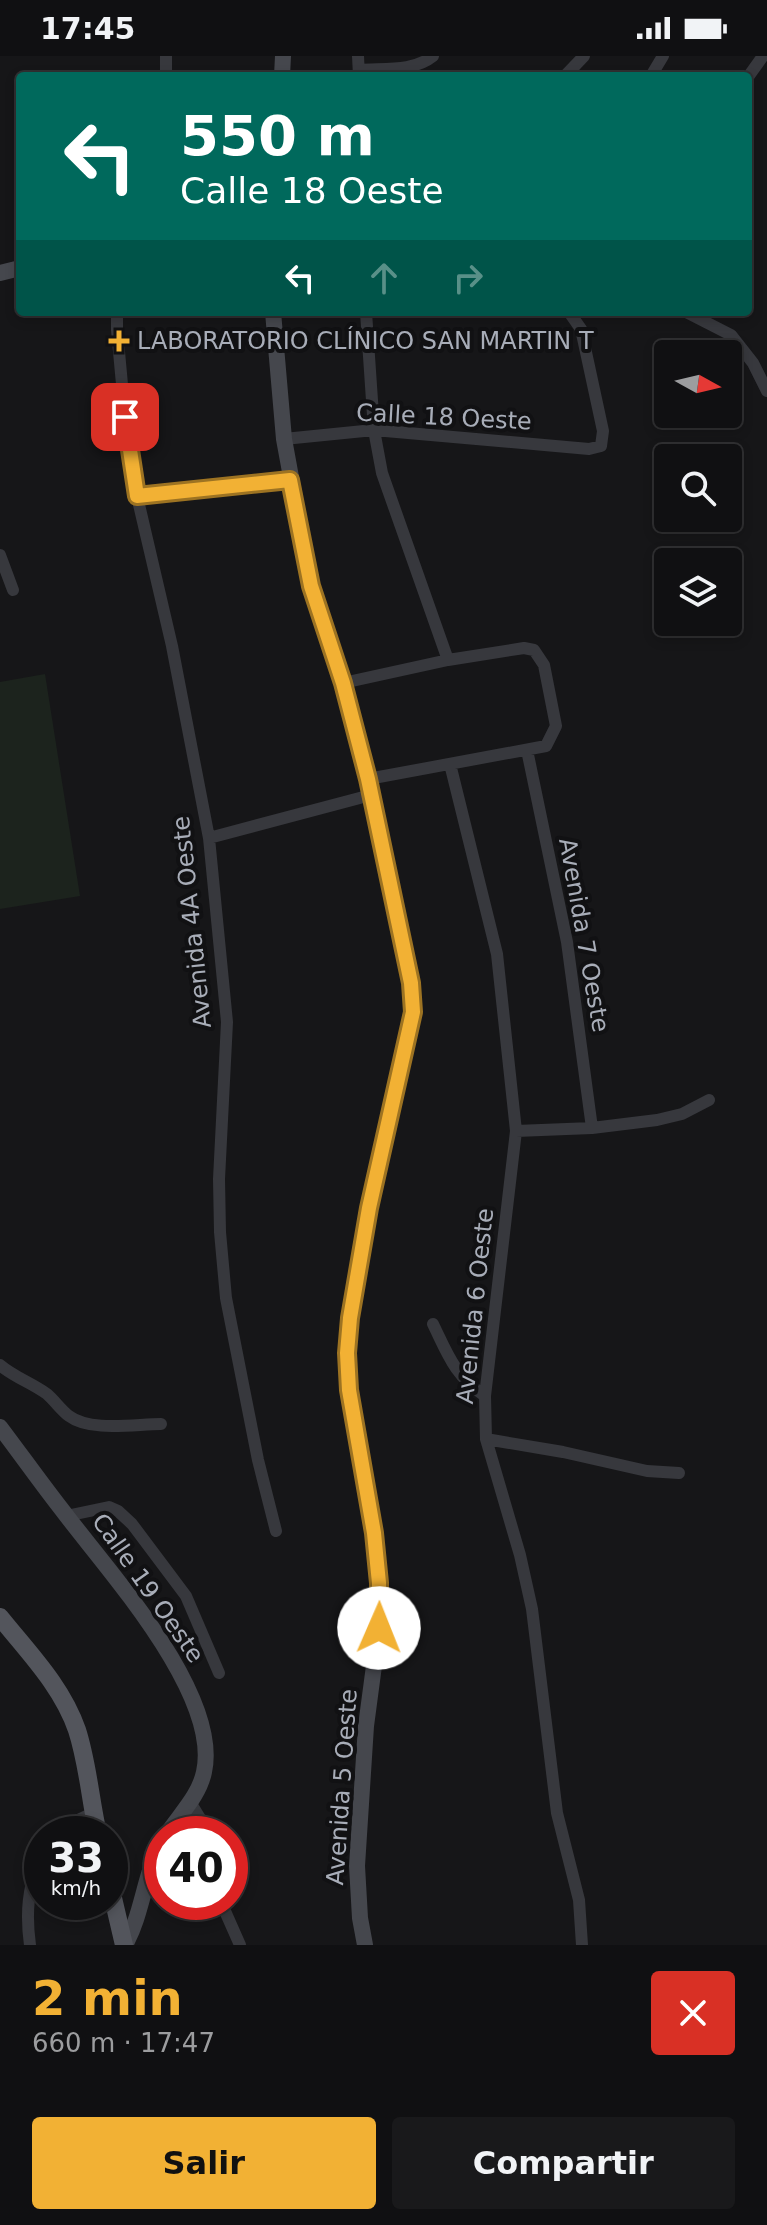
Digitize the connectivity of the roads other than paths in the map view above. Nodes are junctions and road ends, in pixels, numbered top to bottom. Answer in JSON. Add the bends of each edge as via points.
{"nodes":[{"id":1,"x":433,"y":56,"type":"edge"},
{"id":2,"x":584,"y":56,"type":"edge"},
{"id":3,"x":358,"y":67,"type":"edge"},
{"id":4,"x":569,"y":72,"type":"edge"},
{"id":5,"x":117,"y":316,"type":"edge"},
{"id":6,"x":273,"y":316,"type":"edge"},
{"id":7,"x":366,"y":316,"type":"edge"},
{"id":8,"x":572,"y":316,"type":"edge"},
{"id":9,"x":694,"y":316,"type":"edge"},
{"id":10,"x":767,"y":391,"type":"edge"},
{"id":11,"x":374,"y":430,"type":"junction"},
{"id":12,"x":284,"y":439,"type":"junction"},
{"id":13,"x":290,"y":480,"type":"junction"},
{"id":14,"x":137,"y":496,"type":"junction"},
{"id":15,"x":0,"y":555,"type":"edge"},
{"id":16,"x":13,"y":590,"type":"dead end"},
{"id":17,"x":448,"y":660,"type":"junction"},
{"id":18,"x":343,"y":683,"type":"junction"},
{"id":19,"x":527,"y":750,"type":"junction"},
{"id":20,"x":450,"y":764,"type":"junction"},
{"id":21,"x":369,"y":787,"type":"junction"},
{"id":22,"x":209,"y":838,"type":"junction"},
{"id":23,"x":709,"y":1100,"type":"dead end"},
{"id":24,"x":592,"y":1128,"type":"junction"},
{"id":25,"x":516,"y":1131,"type":"junction"},
{"id":26,"x":433,"y":1324,"type":"dead end"},
{"id":27,"x":0,"y":1365,"type":"edge"},
{"id":28,"x":485,"y":1396,"type":"junction"},
{"id":29,"x":161,"y":1424,"type":"dead end"},
{"id":30,"x":0,"y":1427,"type":"edge"},
{"id":31,"x":486,"y":1439,"type":"junction"},
{"id":32,"x":679,"y":1473,"type":"dead end"},
{"id":33,"x":66,"y":1516,"type":"junction"},
{"id":34,"x":276,"y":1531,"type":"dead end"},
{"id":35,"x":0,"y":1617,"type":"edge"},
{"id":36,"x":219,"y":1673,"type":"dead end"},
{"id":37,"x":190,"y":1802,"type":"junction"},
{"id":38,"x":93,"y":1813,"type":"junction"},
{"id":39,"x":87,"y":1816,"type":"edge"},
{"id":40,"x":94,"y":1816,"type":"edge"},
{"id":41,"x":180,"y":1816,"type":"edge"},
{"id":42,"x":199,"y":1816,"type":"edge"},
{"id":43,"x":144,"y":1890,"type":"edge"},
{"id":44,"x":29,"y":1920,"type":"edge"},
{"id":45,"x":118,"y":1920,"type":"edge"},
{"id":46,"x":229,"y":1920,"type":"edge"},
{"id":47,"x":30,"y":1945,"type":"edge"},
{"id":48,"x":124,"y":1945,"type":"edge"},
{"id":49,"x":240,"y":1945,"type":"edge"},
{"id":50,"x":365,"y":1945,"type":"edge"},
{"id":51,"x":582,"y":1945,"type":"edge"}],
"edges":[{"from":1,"to":3,"type":"street","via":[[409,67]]},
{"from":2,"to":4,"type":"street"},
{"from":5,"to":14,"type":"street","name":"Avenida 4A Oeste"},
{"from":6,"to":12,"type":"street","name":"Avenida 5 Oeste"},
{"from":7,"to":11,"type":"street"},
{"from":8,"to":11,"type":"street","name":"Calle 18 Oeste","via":[[581,329],[603,431],[601,446]]},
{"from":9,"to":10,"type":"street","via":[[731,335]]},
{"from":11,"to":12,"type":"street","name":"Calle 18 Oeste"},
{"from":11,"to":17,"type":"street","via":[[382,473]]},
{"from":12,"to":13,"type":"street","name":"Avenida 5 Oeste"},
{"from":13,"to":14,"type":"street"},
{"from":13,"to":18,"type":"street","name":"Avenida 5 Oeste","via":[[311,586]]},
{"from":14,"to":22,"type":"street","name":"Avenida 4A Oeste"},
{"from":15,"to":16,"type":"street"},
{"from":17,"to":18,"type":"street"},
{"from":17,"to":19,"type":"street","via":[[534,650],[544,665],[556,726],[546,746]]},
{"from":18,"to":21,"type":"street","name":"Avenida 5 Oeste"},
{"from":19,"to":20,"type":"street"},
{"from":19,"to":24,"type":"street","name":"Avenida 7 Oeste","via":[[567,942]]},
{"from":20,"to":21,"type":"street"},
{"from":20,"to":25,"type":"street","name":"Avenida 6 Oeste","via":[[497,954]]},
{"from":21,"to":22,"type":"street"},
{"from":21,"to":50,"type":"street","name":"Avenida 5 Oeste","via":[[413,1012],[369,1208],[347,1353],[379,1583],[357,1866]]},
{"from":22,"to":34,"type":"street","name":"Avenida 4A Oeste","via":[[227,1022],[219,1179],[226,1298]]},
{"from":23,"to":24,"type":"street","via":[[657,1120]]},
{"from":24,"to":25,"type":"street"},
{"from":25,"to":28,"type":"street","name":"Avenida 6 Oeste"},
{"from":26,"to":28,"type":"street","via":[[459,1372]]},
{"from":27,"to":29,"type":"street","via":[[82,1422]]},
{"from":28,"to":31,"type":"street","name":"Avenida 6 Oeste"},
{"from":30,"to":33,"type":"street","name":"Calle 19 Oeste"},
{"from":31,"to":32,"type":"street"},
{"from":31,"to":51,"type":"street","name":"Avenida 6 Oeste","via":[[532,1609],[557,1813],[579,1900]]},
{"from":33,"to":36,"type":"street","via":[[109,1507],[132,1524],[186,1596]]},
{"from":33,"to":37,"type":"street","name":"Calle 19 Oeste","via":[[160,1641],[195,1701],[205,1763]]},
{"from":35,"to":38,"type":"main road","via":[[69,1710],[82,1746]]},
{"from":37,"to":41,"type":"street","name":"Calle 19 Oeste"},
{"from":37,"to":42,"type":"street"},
{"from":38,"to":39,"type":"street"},
{"from":38,"to":40,"type":"main road"},
{"from":43,"to":48,"type":"street"},
{"from":44,"to":47,"type":"street"},
{"from":45,"to":48,"type":"main road"},
{"from":46,"to":49,"type":"street"}]}
